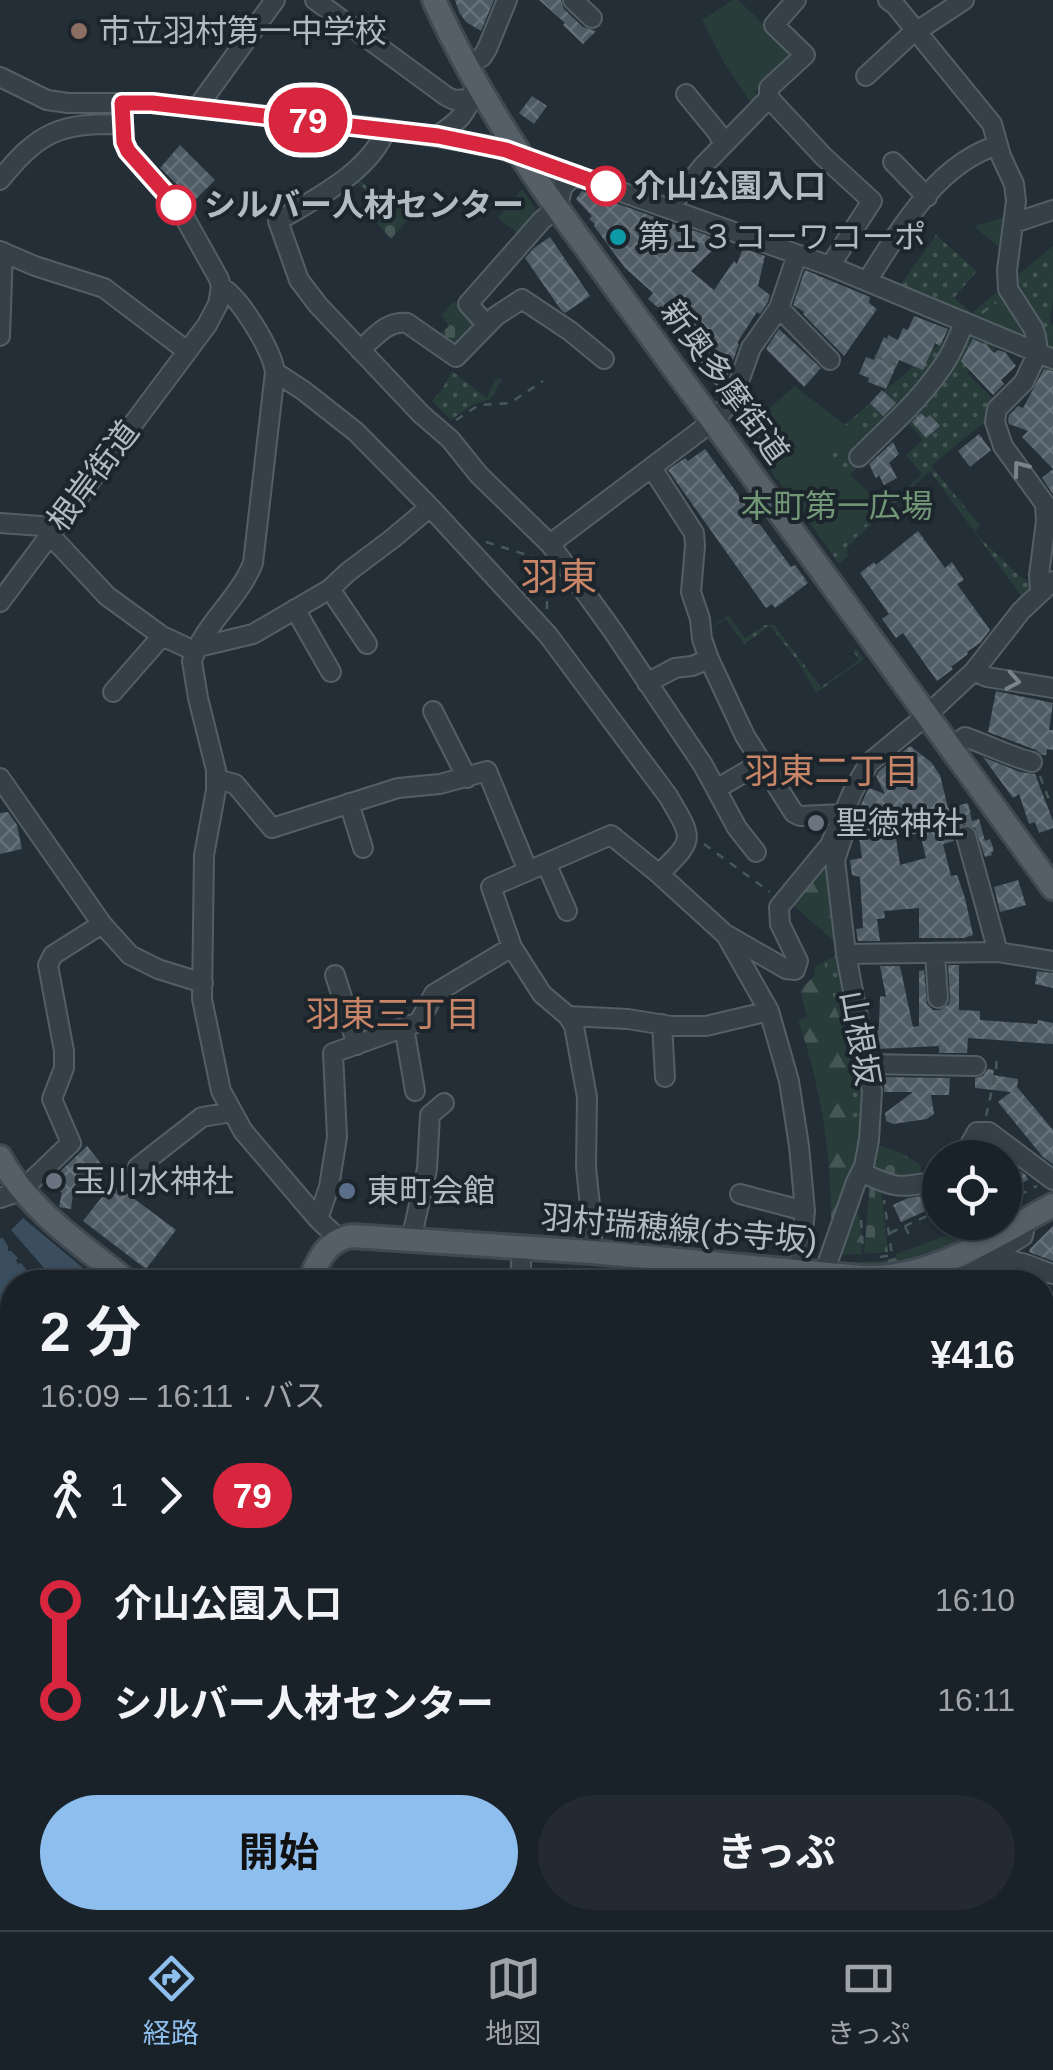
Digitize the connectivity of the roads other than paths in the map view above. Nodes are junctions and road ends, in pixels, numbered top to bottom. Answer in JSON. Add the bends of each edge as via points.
{"nodes":[{"id":1,"x":275,"y":0,"type":"edge"},
{"id":2,"x":314,"y":0,"type":"edge"},
{"id":3,"x":434,"y":0,"type":"edge"},
{"id":4,"x":507,"y":0,"type":"edge"},
{"id":5,"x":573,"y":0,"type":"edge"},
{"id":6,"x":796,"y":0,"type":"edge"},
{"id":7,"x":888,"y":0,"type":"edge"},
{"id":8,"x":964,"y":0,"type":"edge"},
{"id":9,"x":592,"y":18,"type":"dead end"},
{"id":10,"x":916,"y":32,"type":"junction"},
{"id":11,"x":866,"y":76,"type":"dead end"},
{"id":12,"x":0,"y":77,"type":"edge"},
{"id":13,"x":471,"y":82,"type":"junction"},
{"id":14,"x":686,"y":94,"type":"dead end"},
{"id":15,"x":769,"y":98,"type":"junction"},
{"id":16,"x":122,"y":103,"type":"junction"},
{"id":17,"x":197,"y":108,"type":"junction"},
{"id":18,"x":122,"y":124,"type":"junction"},
{"id":19,"x":386,"y":129,"type":"junction"},
{"id":20,"x":438,"y":136,"type":"junction"},
{"id":21,"x":723,"y":144,"type":"junction"},
{"id":22,"x":998,"y":145,"type":"junction"},
{"id":23,"x":519,"y":154,"type":"junction"},
{"id":24,"x":893,"y":162,"type":"dead end"},
{"id":25,"x":576,"y":174,"type":"junction"},
{"id":26,"x":0,"y":180,"type":"edge"},
{"id":27,"x":926,"y":197,"type":"junction"},
{"id":28,"x":557,"y":208,"type":"junction"},
{"id":29,"x":669,"y":208,"type":"junction"},
{"id":30,"x":1053,"y":210,"type":"edge"},
{"id":31,"x":1014,"y":223,"type":"junction"},
{"id":32,"x":1,"y":252,"type":"edge"},
{"id":33,"x":798,"y":255,"type":"junction"},
{"id":34,"x":830,"y":266,"type":"junction"},
{"id":35,"x":867,"y":281,"type":"junction"},
{"id":36,"x":221,"y":286,"type":"junction"},
{"id":37,"x":779,"y":308,"type":"junction"},
{"id":38,"x":973,"y":318,"type":"junction"},
{"id":39,"x":487,"y":325,"type":"junction"},
{"id":40,"x":0,"y":336,"type":"edge"},
{"id":41,"x":360,"y":350,"type":"junction"},
{"id":42,"x":187,"y":351,"type":"junction"},
{"id":43,"x":1046,"y":355,"type":"edge"},
{"id":44,"x":604,"y":359,"type":"dead end"},
{"id":45,"x":830,"y":360,"type":"dead end"},
{"id":46,"x":275,"y":372,"type":"junction"},
{"id":47,"x":713,"y":422,"type":"junction"},
{"id":48,"x":858,"y":457,"type":"dead end"},
{"id":49,"x":652,"y":468,"type":"junction"},
{"id":50,"x":430,"y":507,"type":"junction"},
{"id":51,"x":0,"y":523,"type":"edge"},
{"id":52,"x":52,"y":531,"type":"junction"},
{"id":53,"x":547,"y":556,"type":"junction"},
{"id":54,"x":1046,"y":587,"type":"edge"},
{"id":55,"x":330,"y":589,"type":"junction"},
{"id":56,"x":0,"y":602,"type":"edge"},
{"id":57,"x":295,"y":609,"type":"junction"},
{"id":58,"x":162,"y":636,"type":"junction"},
{"id":59,"x":366,"y":644,"type":"dead end"},
{"id":60,"x":197,"y":648,"type":"junction"},
{"id":61,"x":709,"y":659,"type":"junction"},
{"id":62,"x":974,"y":671,"type":"junction"},
{"id":63,"x":331,"y":672,"type":"dead end"},
{"id":64,"x":647,"y":683,"type":"junction"},
{"id":65,"x":1053,"y":688,"type":"edge"},
{"id":66,"x":112,"y":692,"type":"dead end"},
{"id":67,"x":433,"y":711,"type":"dead end"},
{"id":68,"x":927,"y":715,"type":"junction"},
{"id":69,"x":952,"y":748,"type":"junction"},
{"id":70,"x":1032,"y":762,"type":"road end"},
{"id":71,"x":761,"y":763,"type":"junction"},
{"id":72,"x":0,"y":778,"type":"edge"},
{"id":73,"x":467,"y":778,"type":"junction"},
{"id":74,"x":216,"y":780,"type":"junction"},
{"id":75,"x":716,"y":789,"type":"junction"},
{"id":76,"x":349,"y":803,"type":"junction"},
{"id":77,"x":844,"y":814,"type":"junction"},
{"id":78,"x":966,"y":836,"type":"dead end"},
{"id":79,"x":363,"y":848,"type":"dead end"},
{"id":80,"x":756,"y":852,"type":"dead end"},
{"id":81,"x":546,"y":863,"type":"junction"},
{"id":82,"x":528,"y":871,"type":"junction"},
{"id":83,"x":659,"y":874,"type":"junction"},
{"id":84,"x":1053,"y":888,"type":"edge"},
{"id":85,"x":568,"y":911,"type":"dead end"},
{"id":86,"x":102,"y":924,"type":"junction"},
{"id":87,"x":726,"y":935,"type":"junction"},
{"id":88,"x":512,"y":947,"type":"junction"},
{"id":89,"x":998,"y":952,"type":"junction"},
{"id":90,"x":846,"y":954,"type":"junction"},
{"id":91,"x":935,"y":954,"type":"junction"},
{"id":92,"x":1053,"y":961,"type":"edge"},
{"id":93,"x":335,"y":975,"type":"dead end"},
{"id":94,"x":203,"y":982,"type":"junction"},
{"id":95,"x":938,"y":998,"type":"dead end"},
{"id":96,"x":769,"y":1011,"type":"junction"},
{"id":97,"x":568,"y":1016,"type":"junction"},
{"id":98,"x":662,"y":1024,"type":"junction"},
{"id":99,"x":404,"y":1027,"type":"junction"},
{"id":100,"x":356,"y":1045,"type":"junction"},
{"id":101,"x":866,"y":1064,"type":"junction"},
{"id":102,"x":976,"y":1066,"type":"dead end"},
{"id":103,"x":664,"y":1076,"type":"dead end"},
{"id":104,"x":415,"y":1091,"type":"dead end"},
{"id":105,"x":444,"y":1103,"type":"dead end"},
{"id":106,"x":232,"y":1112,"type":"junction"},
{"id":107,"x":973,"y":1140,"type":"edge"},
{"id":108,"x":999,"y":1140,"type":"edge"},
{"id":109,"x":0,"y":1157,"type":"edge"},
{"id":110,"x":1022,"y":1158,"type":"edge"},
{"id":111,"x":138,"y":1168,"type":"dead end"},
{"id":112,"x":861,"y":1172,"type":"junction"},
{"id":113,"x":1052,"y":1180,"type":"edge"},
{"id":114,"x":922,"y":1184,"type":"edge"},
{"id":115,"x":10,"y":1194,"type":"edge"},
{"id":116,"x":740,"y":1194,"type":"dead end"},
{"id":117,"x":1053,"y":1205,"type":"edge"},
{"id":118,"x":805,"y":1211,"type":"junction"},
{"id":119,"x":318,"y":1219,"type":"junction"},
{"id":120,"x":1022,"y":1222,"type":"edge"},
{"id":121,"x":338,"y":1238,"type":"junction"},
{"id":122,"x":411,"y":1240,"type":"junction"},
{"id":123,"x":986,"y":1240,"type":"edge"},
{"id":124,"x":1016,"y":1240,"type":"edge"},
{"id":125,"x":522,"y":1248,"type":"junction"},
{"id":126,"x":592,"y":1252,"type":"junction"},
{"id":127,"x":1015,"y":1261,"type":"junction"},
{"id":128,"x":826,"y":1266,"type":"junction"},
{"id":129,"x":113,"y":1270,"type":"edge"},
{"id":130,"x":315,"y":1270,"type":"edge"},
{"id":131,"x":521,"y":1270,"type":"edge"},
{"id":132,"x":701,"y":1270,"type":"edge"},
{"id":133,"x":798,"y":1270,"type":"joint"},
{"id":134,"x":843,"y":1270,"type":"edge"},
{"id":135,"x":918,"y":1270,"type":"edge"},
{"id":136,"x":976,"y":1270,"type":"edge"},
{"id":137,"x":979,"y":1270,"type":"edge"},
{"id":138,"x":1010,"y":1270,"type":"edge"},
{"id":139,"x":1041,"y":1270,"type":"edge"}],
"edges":[{"from":1,"to":17,"type":"street"},
{"from":2,"to":13,"type":"street","via":[[446,96],[454,100]]},
{"from":3,"to":13,"type":"main road","name":"新奥多摩街道"},
{"from":4,"to":13,"type":"street"},
{"from":5,"to":9,"type":"street"},
{"from":6,"to":15,"type":"street","via":[[774,25],[809,51],[769,88]]},
{"from":7,"to":10,"type":"street"},
{"from":8,"to":10,"type":"street"},
{"from":10,"to":11,"type":"street"},
{"from":10,"to":22,"type":"street","via":[[992,124]]},
{"from":12,"to":16,"type":"street","via":[[48,100]]},
{"from":13,"to":20,"type":"street","via":[[463,116]]},
{"from":13,"to":23,"type":"main road","name":"新奥多摩街道"},
{"from":14,"to":21,"type":"street"},
{"from":15,"to":21,"type":"street"},
{"from":15,"to":34,"type":"street","via":[[872,201]]},
{"from":16,"to":17,"type":"street"},
{"from":16,"to":18,"type":"street"},
{"from":17,"to":19,"type":"street"},
{"from":18,"to":26,"type":"street","via":[[49,134]]},
{"from":18,"to":36,"type":"street","via":[[128,151],[181,211]]},
{"from":19,"to":20,"type":"street"},
{"from":19,"to":41,"type":"street","via":[[350,174],[278,221],[299,280]]},
{"from":20,"to":23,"type":"street"},
{"from":21,"to":29,"type":"street"},
{"from":22,"to":27,"type":"street","via":[[972,156]]},
{"from":22,"to":31,"type":"street","via":[[1014,184]]},
{"from":23,"to":25,"type":"street"},
{"from":23,"to":28,"type":"main road","name":"新奥多摩街道"},
{"from":24,"to":27,"type":"street"},
{"from":25,"to":28,"type":"street","via":[[563,186]]},
{"from":25,"to":29,"type":"street"},
{"from":27,"to":35,"type":"street"},
{"from":28,"to":39,"type":"street","via":[[468,304]]},
{"from":28,"to":47,"type":"main road","name":"新奥多摩街道"},
{"from":29,"to":33,"type":"street"},
{"from":30,"to":31,"type":"street"},
{"from":31,"to":43,"type":"street","via":[[1008,289]]},
{"from":32,"to":40,"type":"street"},
{"from":32,"to":42,"type":"street","via":[[104,288]]},
{"from":33,"to":34,"type":"street"},
{"from":33,"to":37,"type":"street"},
{"from":34,"to":35,"type":"street"},
{"from":35,"to":38,"type":"street"},
{"from":36,"to":42,"type":"street","name":"根岸街道","via":[[214,313]]},
{"from":36,"to":46,"type":"street","via":[[231,292]]},
{"from":37,"to":45,"type":"street"},
{"from":37,"to":47,"type":"street","via":[[751,348],[732,401]]},
{"from":38,"to":43,"type":"street"},
{"from":38,"to":48,"type":"street","via":[[908,409]]},
{"from":39,"to":41,"type":"street","via":[[456,357],[402,322]]},
{"from":39,"to":44,"type":"street","via":[[522,300]]},
{"from":41,"to":53,"type":"street","via":[[450,439]]},
{"from":42,"to":52,"type":"street","name":"根岸街道"},
{"from":54,"to":43,"type":"street","one_way":true,"via":[[1039,575],[1044,504],[1003,446],[995,422],[997,410]]},
{"from":46,"to":50,"type":"street","via":[[356,432]]},
{"from":46,"to":60,"type":"street","via":[[253,563]]},
{"from":47,"to":49,"type":"street"},
{"from":47,"to":68,"type":"main road","name":"新奥多摩街道"},
{"from":49,"to":53,"type":"street"},
{"from":49,"to":61,"type":"street","via":[[695,539],[691,592]]},
{"from":50,"to":55,"type":"street"},
{"from":50,"to":83,"type":"street","via":[[548,635],[668,796],[688,843]]},
{"from":51,"to":52,"type":"street"},
{"from":52,"to":56,"type":"street","name":"根岸街道"},
{"from":52,"to":58,"type":"street","via":[[107,596]]},
{"from":53,"to":64,"type":"street","via":[[566,562]]},
{"from":54,"to":62,"type":"street"},
{"from":55,"to":57,"type":"street"},
{"from":55,"to":59,"type":"street"},
{"from":57,"to":60,"type":"street","via":[[253,634]]},
{"from":57,"to":63,"type":"street"},
{"from":58,"to":60,"type":"street"},
{"from":58,"to":66,"type":"street"},
{"from":60,"to":74,"type":"street","via":[[193,675]]},
{"from":61,"to":64,"type":"street"},
{"from":61,"to":71,"type":"street"},
{"from":62,"to":65,"type":"street","one_way":true},
{"from":62,"to":68,"type":"street"},
{"from":64,"to":75,"type":"street"},
{"from":67,"to":73,"type":"street"},
{"from":68,"to":69,"type":"main road","name":"新奥多摩街道"},
{"from":68,"to":77,"type":"street","via":[[869,763]]},
{"from":69,"to":70,"type":"street","via":[[966,737]]},
{"from":69,"to":84,"type":"main road","name":"新奥多摩街道"},
{"from":71,"to":75,"type":"street"},
{"from":71,"to":77,"type":"street","via":[[794,813]]},
{"from":72,"to":86,"type":"street"},
{"from":73,"to":76,"type":"street"},
{"from":73,"to":82,"type":"street","via":[[487,772]]},
{"from":74,"to":76,"type":"street","via":[[235,784],[272,828]]},
{"from":74,"to":94,"type":"street","via":[[204,855]]},
{"from":75,"to":80,"type":"street"},
{"from":76,"to":79,"type":"street"},
{"from":77,"to":87,"type":"street","via":[[830,845],[779,907],[796,970]]},
{"from":77,"to":90,"type":"street","name":"山根坂","via":[[847,828],[835,860]]},
{"from":78,"to":89,"type":"street"},
{"from":81,"to":82,"type":"street"},
{"from":81,"to":83,"type":"street","via":[[611,835]]},
{"from":81,"to":85,"type":"street"},
{"from":82,"to":88,"type":"street","via":[[491,887]]},
{"from":83,"to":87,"type":"street"},
{"from":86,"to":94,"type":"street","via":[[130,955]]},
{"from":86,"to":115,"type":"street","via":[[48,965],[64,1051],[52,1100],[70,1143]]},
{"from":87,"to":96,"type":"street"},
{"from":88,"to":97,"type":"street","via":[[542,994]]},
{"from":88,"to":99,"type":"street","via":[[434,994],[419,1022]]},
{"from":89,"to":91,"type":"street"},
{"from":89,"to":92,"type":"street"},
{"from":90,"to":91,"type":"street"},
{"from":90,"to":101,"type":"street","name":"山根坂"},
{"from":91,"to":95,"type":"street"},
{"from":93,"to":100,"type":"street"},
{"from":94,"to":106,"type":"street","via":[[207,1030]]},
{"from":96,"to":98,"type":"street","via":[[706,1026]]},
{"from":96,"to":118,"type":"street","via":[[789,1081]]},
{"from":97,"to":98,"type":"street"},
{"from":97,"to":126,"type":"street","via":[[588,1105]]},
{"from":98,"to":103,"type":"street"},
{"from":99,"to":100,"type":"street"},
{"from":99,"to":104,"type":"street"},
{"from":100,"to":119,"type":"street","via":[[333,1054],[337,1137]]},
{"from":101,"to":102,"type":"street","via":[[930,1058]]},
{"from":101,"to":112,"type":"street","name":"山根坂","via":[[872,1108]]},
{"from":105,"to":122,"type":"street","via":[[430,1116],[427,1170]]},
{"from":106,"to":111,"type":"street","via":[[202,1117]]},
{"from":106,"to":119,"type":"street"},
{"from":107,"to":108,"type":"street","via":[[978,1132]]},
{"from":109,"to":115,"type":"main road"},
{"from":110,"to":113,"type":"street"},
{"from":112,"to":114,"type":"street","via":[[889,1186]]},
{"from":112,"to":128,"type":"street","name":"山根坂"},
{"from":115,"to":129,"type":"main road"},
{"from":116,"to":118,"type":"street"},
{"from":117,"to":120,"type":"main road","name":"羽村瑞穂線(お寺坂)"},
{"from":118,"to":133,"type":"street"},
{"from":119,"to":121,"type":"street"},
{"from":121,"to":122,"type":"main road","name":"羽村瑞穂線(お寺坂)"},
{"from":121,"to":130,"type":"main road"},
{"from":122,"to":125,"type":"main road","name":"羽村瑞穂線(お寺坂)"},
{"from":123,"to":135,"type":"main road","name":"羽村瑞穂線(お寺坂)"},
{"from":124,"to":136,"type":"street"},
{"from":125,"to":126,"type":"main road","name":"羽村瑞穂線(お寺坂)"},
{"from":125,"to":131,"type":"street"},
{"from":126,"to":132,"type":"main road","name":"羽村瑞穂線(お寺坂)"},
{"from":127,"to":137,"type":"street"},
{"from":127,"to":138,"type":"street"},
{"from":127,"to":139,"type":"street"},
{"from":128,"to":133,"type":"main road","name":"羽村瑞穂線(お寺坂)"},
{"from":128,"to":134,"type":"main road","name":"羽村瑞穂線(お寺坂)"}]}
